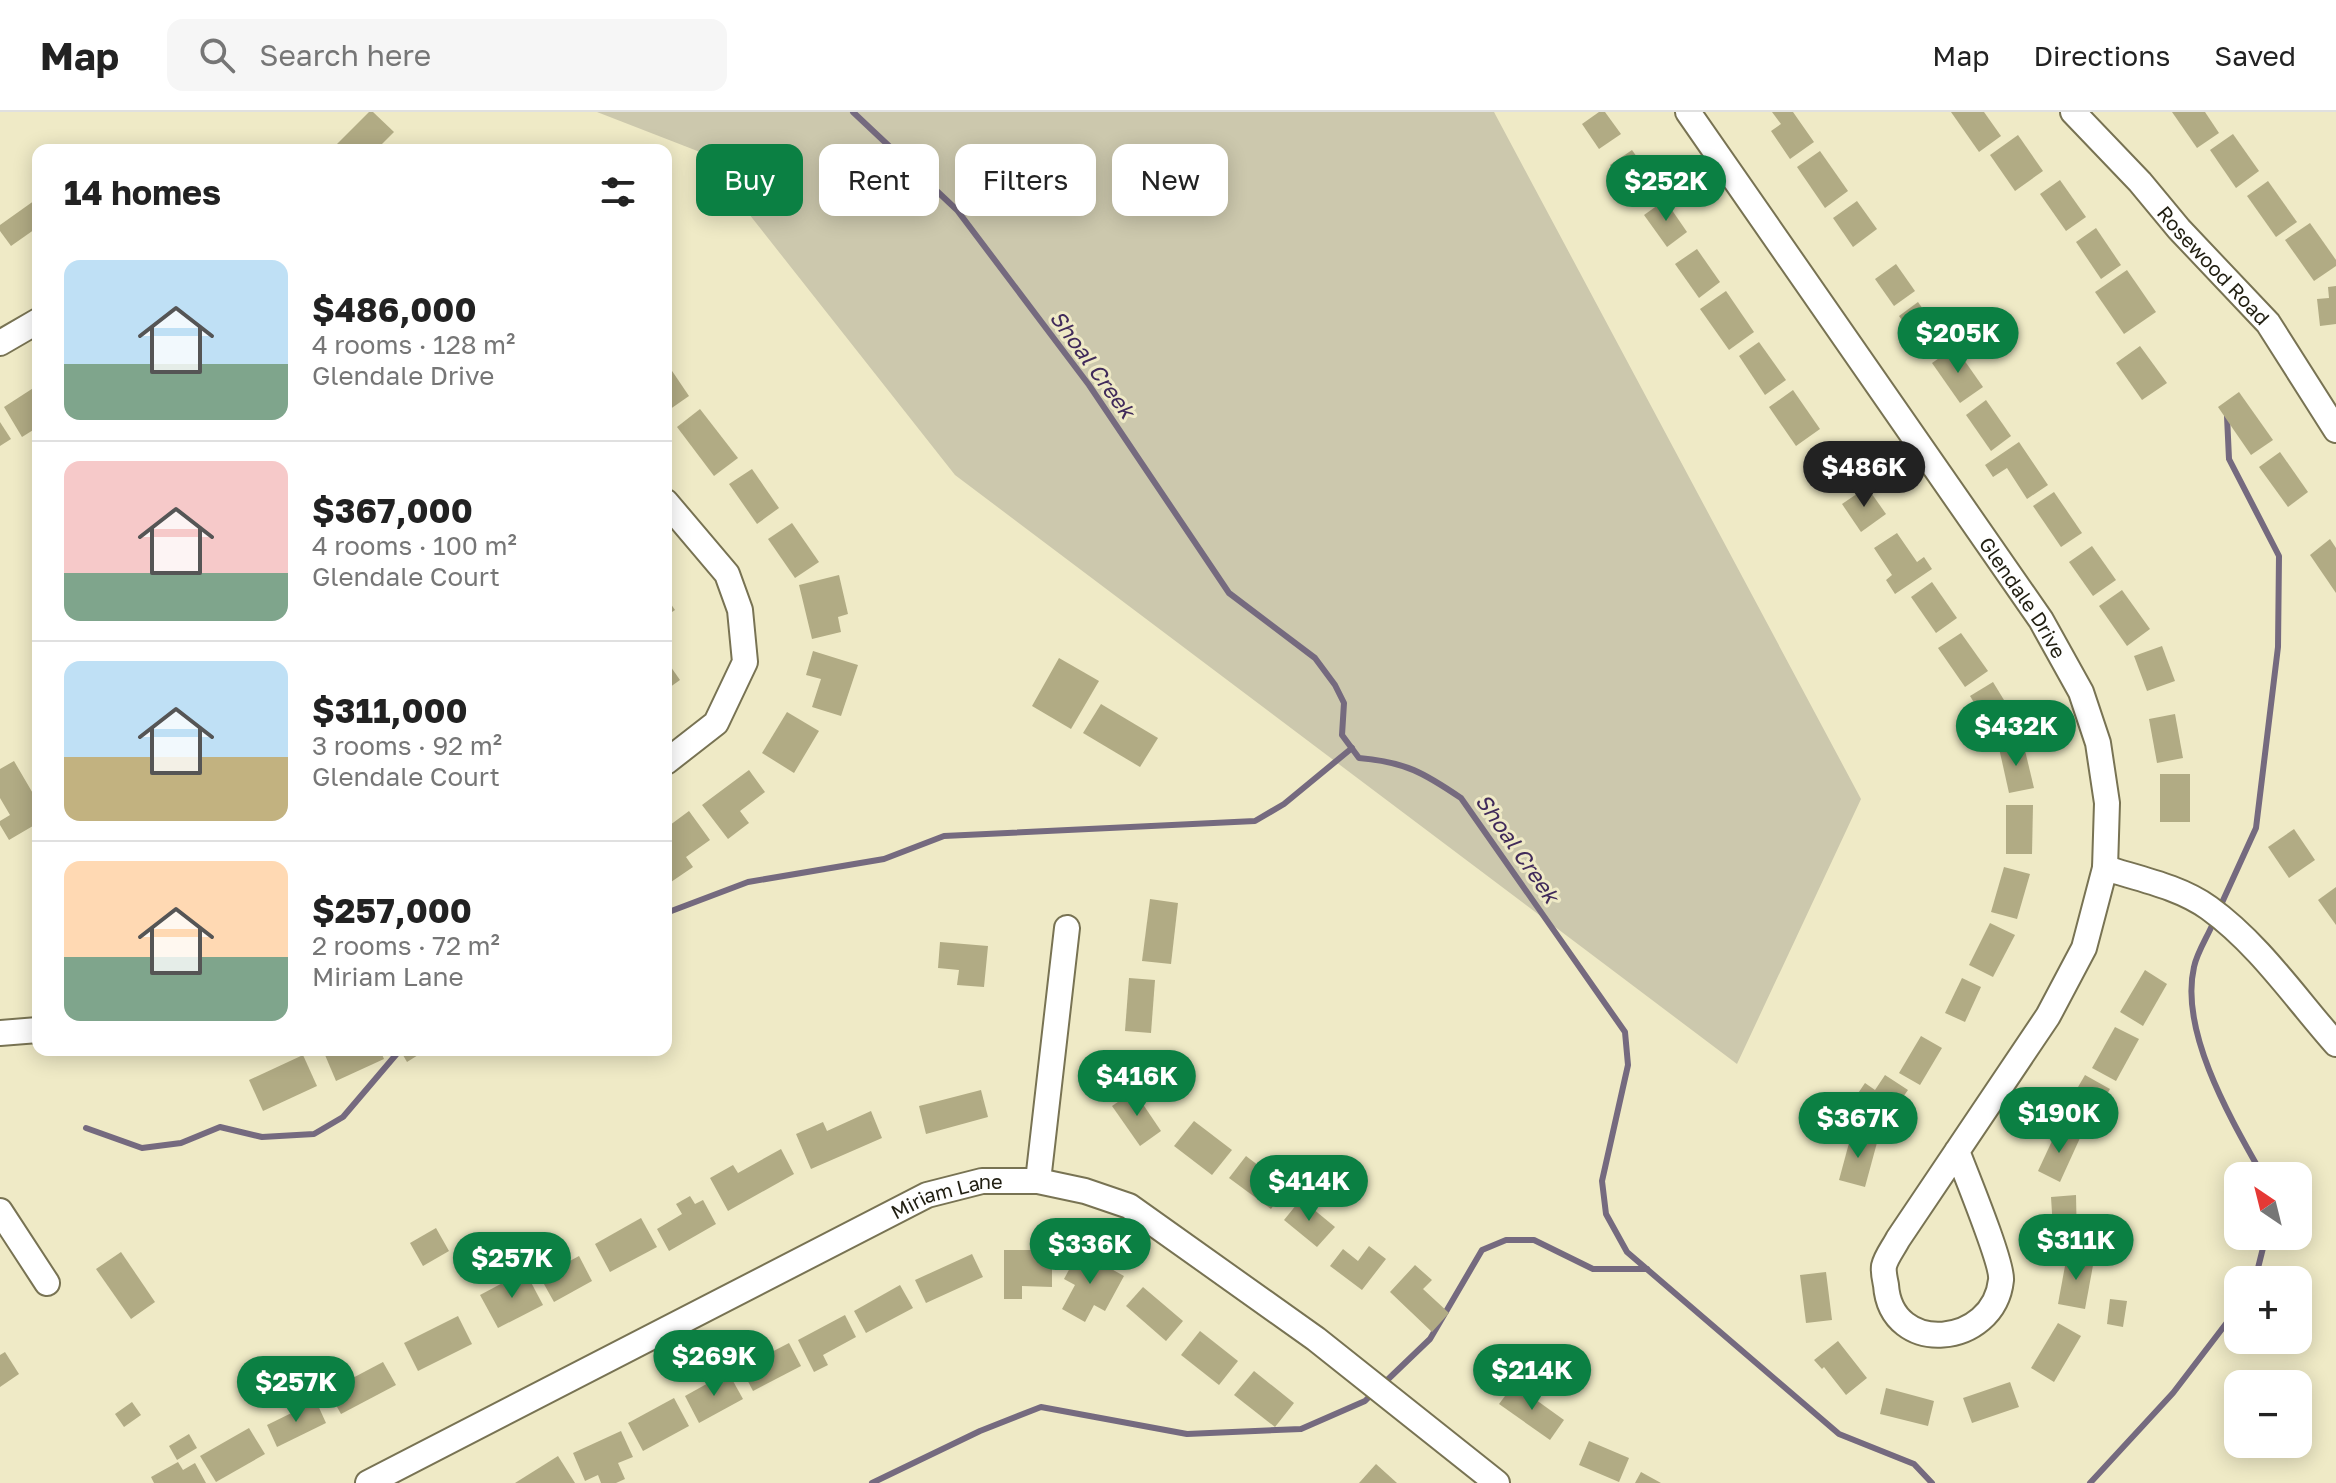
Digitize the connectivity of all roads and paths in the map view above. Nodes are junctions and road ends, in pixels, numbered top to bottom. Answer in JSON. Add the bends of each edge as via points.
{"nodes":[{"id":1,"x":1688,"y":112,"type":"edge"},
{"id":2,"x":2073,"y":112,"type":"edge"},
{"id":3,"x":32,"y":324,"type":"edge"},
{"id":4,"x":0,"y":343,"type":"edge"},
{"id":5,"x":2332,"y":415,"type":"edge"},
{"id":6,"x":672,"y":509,"type":"edge"},
{"id":7,"x":672,"y":757,"type":"edge"},
{"id":8,"x":2105,"y":868,"type":"junction"},
{"id":9,"x":1067,"y":928,"type":"dead end"},
{"id":10,"x":32,"y":1030,"type":"edge"},
{"id":11,"x":0,"y":1033,"type":"edge"},
{"id":12,"x":2336,"y":1044,"type":"edge"},
{"id":13,"x":1957,"y":1151,"type":"junction"},
{"id":14,"x":1038,"y":1181,"type":"junction"},
{"id":15,"x":0,"y":1211,"type":"edge"},
{"id":16,"x":47,"y":1283,"type":"dead end"},
{"id":17,"x":368,"y":1483,"type":"edge"},
{"id":18,"x":1497,"y":1483,"type":"edge"}],
"edges":[{"from":1,"to":8,"type":"street","name":"Glendale Drive","via":[[2041,620],[2074,680],[2098,743],[2107,803]]},
{"from":2,"to":5,"type":"street","name":"Rosewood Road","via":[[2268,323]]},
{"from":3,"to":4,"type":"street"},
{"from":6,"to":7,"type":"street","via":[[727,574],[740,610],[745,662],[716,723]]},
{"from":8,"to":12,"type":"street","via":[[2173,889],[2208,907],[2248,943]]},
{"from":8,"to":13,"type":"street","name":"Glendale Drive","via":[[2084,948],[2048,1016]]},
{"from":9,"to":14,"type":"street"},
{"from":10,"to":11,"type":"street"},
{"from":13,"to":13,"type":"street","name":"Glendale Drive","via":[[1884,1266],[1887,1298],[1902,1321],[1922,1334],[1943,1337],[1975,1324],[1990,1311],[2002,1278]]},
{"from":14,"to":17,"type":"street","name":"Miriam Lane","via":[[982,1181],[927,1195]]},
{"from":14,"to":18,"type":"street","name":"Miriam Lane","via":[[1129,1206],[1316,1339]]},
{"from":15,"to":16,"type":"street"}]}
